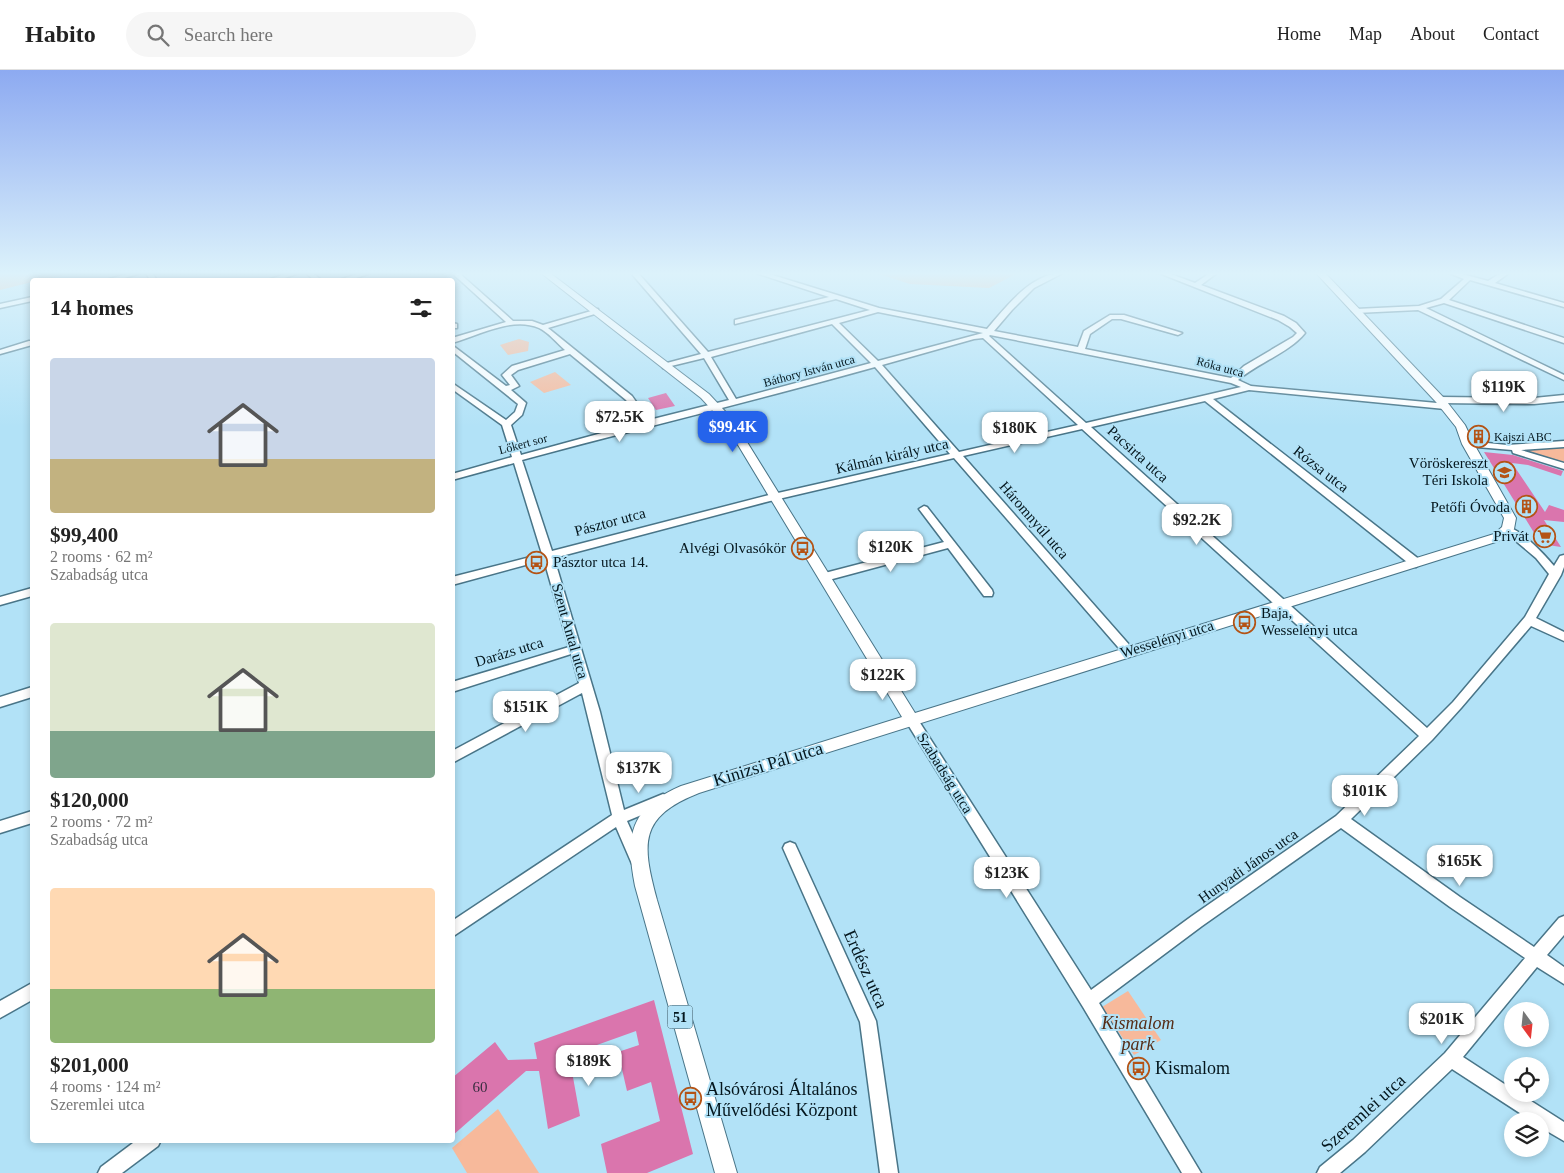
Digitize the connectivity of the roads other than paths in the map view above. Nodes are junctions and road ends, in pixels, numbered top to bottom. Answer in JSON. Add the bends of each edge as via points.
{"nodes":[{"id":1,"x":509,"y":324,"type":"edge"},
{"id":2,"x":534,"y":324,"type":"edge"},
{"id":3,"x":551,"y":324,"type":"edge"},
{"id":4,"x":612,"y":324,"type":"edge"},
{"id":5,"x":679,"y":324,"type":"edge"},
{"id":6,"x":824,"y":324,"type":"edge"},
{"id":7,"x":837,"y":324,"type":"edge"},
{"id":8,"x":941,"y":324,"type":"edge"},
{"id":9,"x":995,"y":324,"type":"edge"},
{"id":10,"x":1100,"y":324,"type":"edge"},
{"id":11,"x":1148,"y":324,"type":"edge"},
{"id":12,"x":1292,"y":324,"type":"edge"},
{"id":13,"x":1369,"y":324,"type":"edge"},
{"id":14,"x":1453,"y":324,"type":"edge"},
{"id":15,"x":1513,"y":324,"type":"edge"},
{"id":16,"x":543,"y":327,"type":"junction"},
{"id":17,"x":1178,"y":333,"type":"dead end"},
{"id":18,"x":986,"y":335,"type":"junction"},
{"id":19,"x":455,"y":340,"type":"edge"},
{"id":20,"x":1564,"y":341,"type":"edge"},
{"id":21,"x":30,"y":344,"type":"edge"},
{"id":22,"x":455,"y":349,"type":"edge"},
{"id":23,"x":1081,"y":350,"type":"junction"},
{"id":24,"x":571,"y":351,"type":"junction"},
{"id":25,"x":0,"y":352,"type":"edge"},
{"id":26,"x":706,"y":355,"type":"junction"},
{"id":27,"x":878,"y":365,"type":"junction"},
{"id":28,"x":666,"y":366,"type":"junction"},
{"id":29,"x":1564,"y":378,"type":"edge"},
{"id":30,"x":1233,"y":381,"type":"junction"},
{"id":31,"x":455,"y":387,"type":"edge"},
{"id":32,"x":1249,"y":388,"type":"junction"},
{"id":33,"x":505,"y":389,"type":"junction"},
{"id":34,"x":1207,"y":398,"type":"junction"},
{"id":35,"x":1564,"y":398,"type":"edge"},
{"id":36,"x":734,"y":402,"type":"junction"},
{"id":37,"x":1443,"y":403,"type":"junction"},
{"id":38,"x":716,"y":406,"type":"junction"},
{"id":39,"x":647,"y":423,"type":"junction"},
{"id":40,"x":506,"y":424,"type":"junction"},
{"id":41,"x":1085,"y":426,"type":"junction"},
{"id":42,"x":1468,"y":444,"type":"junction"},
{"id":43,"x":1564,"y":444,"type":"edge"},
{"id":44,"x":1507,"y":448,"type":"junction"},
{"id":45,"x":958,"y":455,"type":"junction"},
{"id":46,"x":517,"y":460,"type":"junction"},
{"id":47,"x":1564,"y":466,"type":"edge"},
{"id":48,"x":455,"y":476,"type":"edge"},
{"id":49,"x":776,"y":497,"type":"junction"},
{"id":50,"x":924,"y":509,"type":"dead end"},
{"id":51,"x":1508,"y":529,"type":"junction"},
{"id":52,"x":951,"y":544,"type":"junction"},
{"id":53,"x":548,"y":555,"type":"junction"},
{"id":54,"x":1564,"y":558,"type":"edge"},
{"id":55,"x":1416,"y":563,"type":"junction"},
{"id":56,"x":1556,"y":574,"type":"junction"},
{"id":57,"x":825,"y":577,"type":"junction"},
{"id":58,"x":455,"y":580,"type":"edge"},
{"id":59,"x":30,"y":593,"type":"edge"},
{"id":60,"x":988,"y":593,"type":"dead end"},
{"id":61,"x":0,"y":601,"type":"edge"},
{"id":62,"x":1280,"y":605,"type":"junction"},
{"id":63,"x":1529,"y":620,"type":"junction"},
{"id":64,"x":1564,"y":637,"type":"edge"},
{"id":65,"x":575,"y":649,"type":"junction"},
{"id":66,"x":1128,"y":651,"type":"junction"},
{"id":67,"x":586,"y":685,"type":"junction"},
{"id":68,"x":455,"y":686,"type":"edge"},
{"id":69,"x":30,"y":693,"type":"edge"},
{"id":70,"x":0,"y":702,"type":"edge"},
{"id":71,"x":911,"y":719,"type":"junction"},
{"id":72,"x":1428,"y":736,"type":"junction"},
{"id":73,"x":455,"y":756,"type":"edge"},
{"id":74,"x":671,"y":796,"type":"junction"},
{"id":75,"x":30,"y":818,"type":"edge"},
{"id":76,"x":619,"y":818,"type":"junction"},
{"id":77,"x":1341,"y":820,"type":"junction"},
{"id":78,"x":0,"y":827,"type":"edge"},
{"id":79,"x":790,"y":848,"type":"dead end"},
{"id":80,"x":642,"y":872,"type":"junction"},
{"id":81,"x":1564,"y":923,"type":"edge"},
{"id":82,"x":455,"y":928,"type":"edge"},
{"id":83,"x":1535,"y":957,"type":"junction"},
{"id":84,"x":1564,"y":976,"type":"edge"},
{"id":85,"x":30,"y":992,"type":"edge"},
{"id":86,"x":1089,"y":1001,"type":"junction"},
{"id":87,"x":0,"y":1010,"type":"edge"},
{"id":88,"x":1451,"y":1058,"type":"junction"},
{"id":89,"x":1564,"y":1132,"type":"edge"},
{"id":90,"x":148,"y":1143,"type":"edge"},
{"id":91,"x":107,"y":1173,"type":"edge"},
{"id":92,"x":726,"y":1173,"type":"edge"},
{"id":93,"x":889,"y":1173,"type":"edge"},
{"id":94,"x":1192,"y":1173,"type":"edge"},
{"id":95,"x":1326,"y":1173,"type":"edge"}],
"edges":[{"from":1,"to":19,"type":"street"},
{"from":2,"to":16,"type":"street"},
{"from":3,"to":16,"type":"street"},
{"from":4,"to":28,"type":"main road","name":"Szabadság utca"},
{"from":5,"to":26,"type":"street"},
{"from":6,"to":26,"type":"street"},
{"from":7,"to":27,"type":"street","name":"Háromnyúl utca"},
{"from":8,"to":18,"type":"street","name":"Róka utca"},
{"from":9,"to":18,"type":"street"},
{"from":10,"to":23,"type":"street","via":[[1088,333]]},
{"from":11,"to":17,"type":"street"},
{"from":12,"to":30,"type":"street","via":[[1301,333],[1296,339],[1247,368]]},
{"from":13,"to":37,"type":"main road"},
{"from":14,"to":29,"type":"street"},
{"from":15,"to":20,"type":"street"},
{"from":16,"to":24,"type":"street"},
{"from":18,"to":23,"type":"street","name":"Róka utca"},
{"from":18,"to":27,"type":"street","name":"Báthory István utca"},
{"from":18,"to":41,"type":"street","name":"Pacsirta utca"},
{"from":21,"to":25,"type":"street"},
{"from":22,"to":33,"type":"street"},
{"from":23,"to":30,"type":"street","name":"Róka utca"},
{"from":24,"to":33,"type":"street","via":[[515,368],[506,374],[515,386]]},
{"from":24,"to":39,"type":"street","via":[[629,398]]},
{"from":26,"to":28,"type":"street"},
{"from":26,"to":36,"type":"street"},
{"from":27,"to":36,"type":"street","name":"Báthory István utca"},
{"from":27,"to":45,"type":"street","name":"Háromnyúl utca"},
{"from":28,"to":38,"type":"main road","name":"Szabadság utca"},
{"from":30,"to":32,"type":"street","name":"Róka utca"},
{"from":31,"to":40,"type":"street"},
{"from":32,"to":34,"type":"street","name":"Kálmán király utca"},
{"from":32,"to":37,"type":"street","name":"Róka utca"},
{"from":33,"to":40,"type":"street","via":[[522,403],[519,413]]},
{"from":34,"to":41,"type":"street","name":"Kálmán király utca"},
{"from":34,"to":55,"type":"street","name":"Rózsa utca"},
{"from":35,"to":37,"type":"street","name":"Róka utca"},
{"from":36,"to":38,"type":"street","name":"Báthory István utca"},
{"from":37,"to":42,"type":"main road","via":[[1461,426]]},
{"from":38,"to":39,"type":"street","name":"Lőkert sor"},
{"from":38,"to":49,"type":"main road","name":"Szabadság utca"},
{"from":39,"to":46,"type":"street","name":"Lőkert sor"},
{"from":40,"to":46,"type":"street","name":"Szent Antal utca"},
{"from":41,"to":45,"type":"street","name":"Kálmán király utca"},
{"from":41,"to":62,"type":"street","name":"Pacsirta utca"},
{"from":42,"to":44,"type":"street"},
{"from":42,"to":51,"type":"main road","via":[[1510,518]]},
{"from":43,"to":44,"type":"street"},
{"from":44,"to":47,"type":"street"},
{"from":45,"to":49,"type":"street","name":"Kálmán király utca"},
{"from":45,"to":66,"type":"street","name":"Háromnyúl utca"},
{"from":46,"to":48,"type":"street","name":"Lőkert sor"},
{"from":46,"to":53,"type":"street","name":"Szent Antal utca"},
{"from":49,"to":53,"type":"street","name":"Pásztor utca"},
{"from":49,"to":57,"type":"main road","name":"Szabadság utca"},
{"from":50,"to":52,"type":"street"},
{"from":51,"to":55,"type":"main road","name":"Wesselényi utca","number":"51","via":[[1498,537]]},
{"from":51,"to":56,"type":"street"},
{"from":52,"to":57,"type":"street"},
{"from":52,"to":60,"type":"street"},
{"from":53,"to":58,"type":"street","name":"Pásztor utca"},
{"from":53,"to":65,"type":"street","name":"Szent Antal utca"},
{"from":54,"to":56,"type":"street","name":"Hunyadi János utca"},
{"from":55,"to":62,"type":"main road","name":"Wesselényi utca","number":"51"},
{"from":56,"to":63,"type":"street","name":"Hunyadi János utca"},
{"from":57,"to":71,"type":"main road","name":"Szabadság utca"},
{"from":59,"to":61,"type":"street"},
{"from":62,"to":66,"type":"main road","name":"Wesselényi utca","number":"51"},
{"from":62,"to":72,"type":"street","name":"Pacsirta utca"},
{"from":63,"to":64,"type":"street"},
{"from":63,"to":72,"type":"street","name":"Hunyadi János utca"},
{"from":65,"to":67,"type":"street","name":"Szent Antal utca"},
{"from":65,"to":68,"type":"street","name":"Darázs utca"},
{"from":66,"to":71,"type":"main road","name":"Wesselényi utca","number":"51"},
{"from":67,"to":73,"type":"street"},
{"from":67,"to":76,"type":"street","name":"Szent Antal utca"},
{"from":69,"to":70,"type":"street"},
{"from":71,"to":74,"type":"main road","name":"Kinizsi Pál utca","number":"51"},
{"from":71,"to":86,"type":"street","name":"Szabadság utca"},
{"from":72,"to":77,"type":"street","name":"Hunyadi János utca"},
{"from":74,"to":76,"type":"street","name":"Kinizsi Pál utca"},
{"from":74,"to":80,"type":"main road","name":"Szent Antal utca","number":"51","via":[[654,811],[642,828],[638,851]]},
{"from":75,"to":78,"type":"street"},
{"from":76,"to":80,"type":"street","name":"Szent Antal utca"},
{"from":76,"to":82,"type":"street","name":"Kinizsi Pál utca"},
{"from":77,"to":83,"type":"street"},
{"from":77,"to":86,"type":"street","name":"Hunyadi János utca"},
{"from":79,"to":93,"type":"street","name":"Erdész utca","via":[[868,1021]]},
{"from":80,"to":92,"type":"main road","name":"Szent Antal utca","number":"51"},
{"from":81,"to":83,"type":"street","name":"Szeremlei utca"},
{"from":83,"to":84,"type":"street"},
{"from":83,"to":88,"type":"street","name":"Szeremlei utca"},
{"from":85,"to":87,"type":"street"},
{"from":86,"to":94,"type":"street","name":"Szabadság utca"},
{"from":88,"to":89,"type":"street"},
{"from":88,"to":95,"type":"street","name":"Szeremlei utca"},
{"from":90,"to":91,"type":"street"}]}
